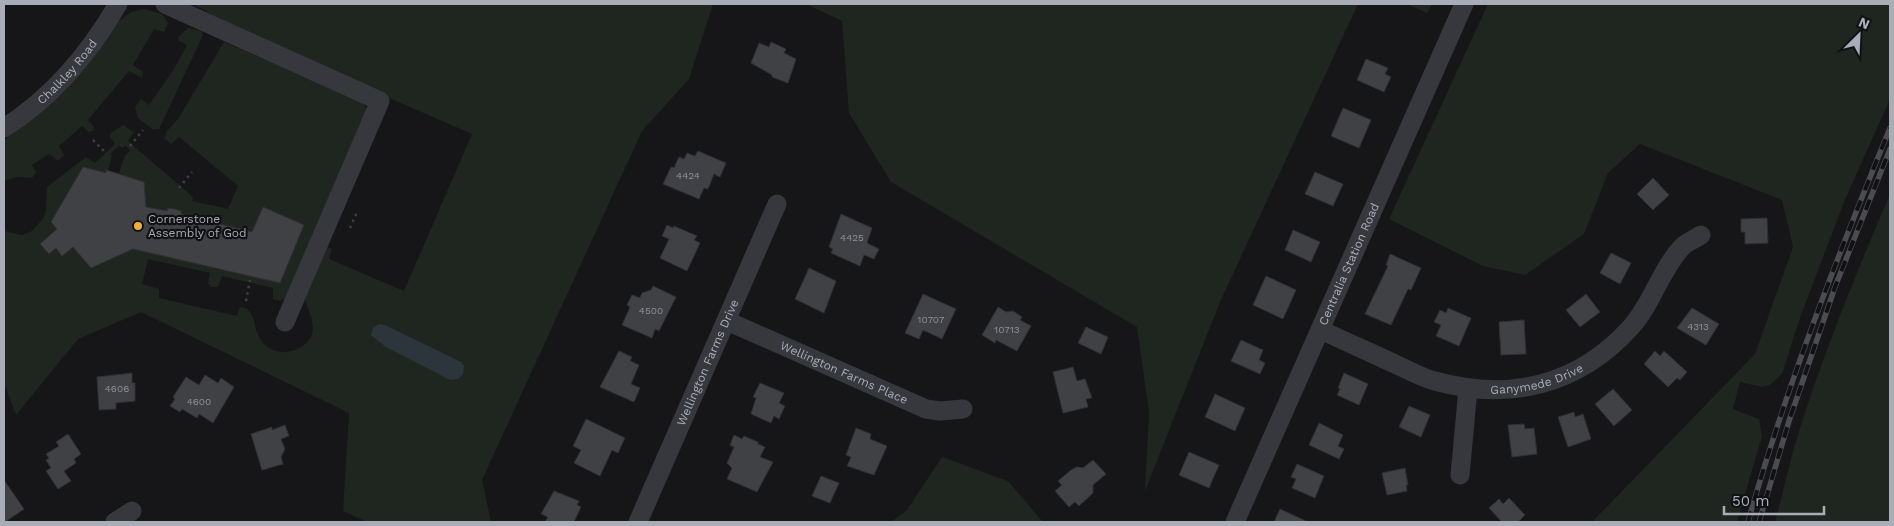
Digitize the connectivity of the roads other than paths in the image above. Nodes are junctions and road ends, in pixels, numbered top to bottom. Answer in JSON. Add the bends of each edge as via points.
{"nodes":[{"id":1,"x":118,"y":4,"type":"edge"},
{"id":2,"x":165,"y":4,"type":"edge"},
{"id":3,"x":1464,"y":4,"type":"edge"},
{"id":4,"x":4,"y":128,"type":"edge"},
{"id":5,"x":777,"y":204,"type":"dead end"},
{"id":6,"x":1701,"y":235,"type":"dead end"},
{"id":7,"x":727,"y":321,"type":"junction"},
{"id":8,"x":285,"y":322,"type":"dead end"},
{"id":9,"x":1321,"y":330,"type":"junction"},
{"id":10,"x":1468,"y":389,"type":"junction"},
{"id":11,"x":963,"y":408,"type":"dead end"},
{"id":12,"x":1460,"y":474,"type":"dead end"},
{"id":13,"x":132,"y":511,"type":"dead end"},
{"id":14,"x":115,"y":522,"type":"edge"},
{"id":15,"x":638,"y":522,"type":"edge"},
{"id":16,"x":1235,"y":522,"type":"edge"}],
"edges":[{"from":1,"to":4,"type":"street","name":"Chalkley Road","via":[[72,71],[34,108]]},
{"from":2,"to":8,"type":"street","via":[[380,101]]},
{"from":3,"to":9,"type":"street","name":"Centralia Station Road"},
{"from":5,"to":7,"type":"street","name":"Wellington Farms Drive"},
{"from":6,"to":10,"type":"street","name":"Ganymede Drive","via":[[1683,246],[1669,264],[1633,325],[1584,366],[1558,380],[1530,388]]},
{"from":7,"to":11,"type":"street","name":"Wellington Farms Place","via":[[926,409]]},
{"from":7,"to":15,"type":"street","name":"Wellington Farms Drive"},
{"from":9,"to":10,"type":"street","name":"Ganymede Drive","via":[[1433,381]]},
{"from":9,"to":16,"type":"street","name":"Centralia Station Road"},
{"from":10,"to":12,"type":"street"},
{"from":13,"to":14,"type":"street"}]}
